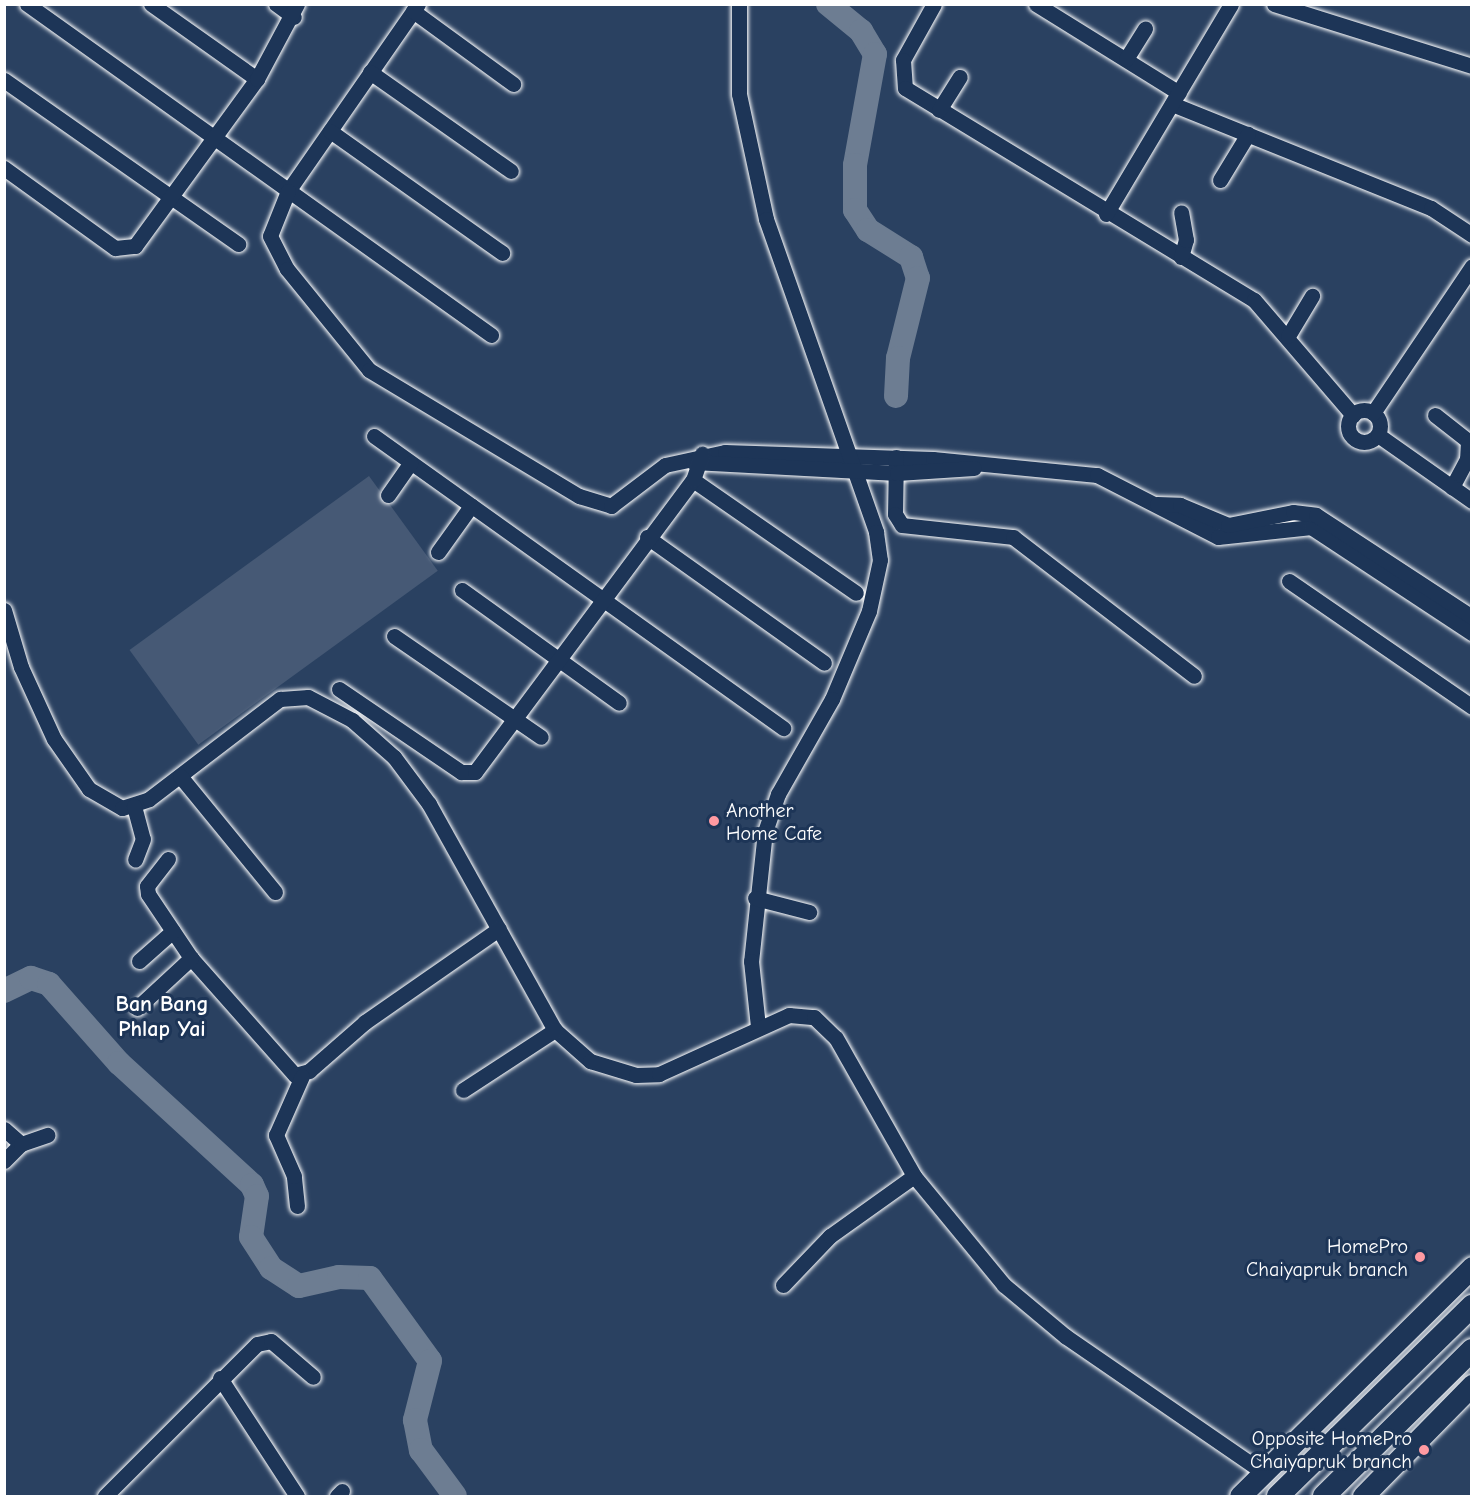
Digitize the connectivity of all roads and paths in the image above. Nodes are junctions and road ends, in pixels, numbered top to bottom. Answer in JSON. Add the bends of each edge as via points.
{"nodes":[{"id":1,"x":27,"y":4,"type":"edge"},
{"id":2,"x":151,"y":4,"type":"edge"},
{"id":3,"x":276,"y":4,"type":"edge"},
{"id":4,"x":739,"y":4,"type":"edge"},
{"id":5,"x":934,"y":4,"type":"edge"},
{"id":6,"x":1036,"y":4,"type":"edge"},
{"id":7,"x":1231,"y":4,"type":"edge"},
{"id":8,"x":1274,"y":4,"type":"edge"},
{"id":9,"x":416,"y":8,"type":"edge"},
{"id":10,"x":295,"y":11,"type":"edge"},
{"id":11,"x":1145,"y":29,"type":"dead end"},
{"id":12,"x":1126,"y":59,"type":"junction"},
{"id":13,"x":1472,"y":66,"type":"edge"},
{"id":14,"x":370,"y":72,"type":"junction"},
{"id":15,"x":960,"y":76,"type":"dead end"},
{"id":16,"x":4,"y":80,"type":"edge"},
{"id":17,"x":257,"y":80,"type":"junction"},
{"id":18,"x":513,"y":84,"type":"dead end"},
{"id":19,"x":1176,"y":98,"type":"junction"},
{"id":20,"x":939,"y":110,"type":"junction"},
{"id":21,"x":330,"y":131,"type":"junction"},
{"id":22,"x":1248,"y":134,"type":"junction"},
{"id":23,"x":214,"y":138,"type":"junction"},
{"id":24,"x":4,"y":168,"type":"edge"},
{"id":25,"x":511,"y":171,"type":"dead end"},
{"id":26,"x":1220,"y":180,"type":"dead end"},
{"id":27,"x":288,"y":191,"type":"junction"},
{"id":28,"x":171,"y":198,"type":"junction"},
{"id":29,"x":1181,"y":212,"type":"dead end"},
{"id":30,"x":1106,"y":214,"type":"junction"},
{"id":31,"x":1472,"y":235,"type":"edge"},
{"id":32,"x":238,"y":244,"type":"dead end"},
{"id":33,"x":502,"y":253,"type":"dead end"},
{"id":34,"x":1181,"y":256,"type":"junction"},
{"id":35,"x":1472,"y":266,"type":"edge"},
{"id":36,"x":1312,"y":296,"type":"dead end"},
{"id":37,"x":491,"y":335,"type":"dead end"},
{"id":38,"x":1288,"y":336,"type":"junction"},
{"id":39,"x":1373,"y":413,"type":"junction"},
{"id":40,"x":1353,"y":415,"type":"junction"},
{"id":41,"x":1435,"y":415,"type":"dead end"},
{"id":42,"x":1378,"y":435,"type":"junction"},
{"id":43,"x":374,"y":436,"type":"dead end"},
{"id":44,"x":848,"y":456,"type":"junction"},
{"id":45,"x":897,"y":457,"type":"junction"},
{"id":46,"x":701,"y":459,"type":"junction"},
{"id":47,"x":410,"y":463,"type":"junction"},
{"id":48,"x":980,"y":467,"type":"junction"},
{"id":49,"x":897,"y":473,"type":"junction"},
{"id":50,"x":693,"y":480,"type":"junction"},
{"id":51,"x":1452,"y":487,"type":"junction"},
{"id":52,"x":388,"y":495,"type":"dead end"},
{"id":53,"x":1472,"y":501,"type":"edge"},
{"id":54,"x":471,"y":506,"type":"junction"},
{"id":55,"x":647,"y":537,"type":"junction"},
{"id":56,"x":438,"y":552,"type":"dead end"},
{"id":57,"x":1289,"y":581,"type":"dead end"},
{"id":58,"x":462,"y":590,"type":"dead end"},
{"id":59,"x":856,"y":594,"type":"dead end"},
{"id":60,"x":602,"y":599,"type":"junction"},
{"id":61,"x":1436,"y":603,"type":"junction"},
{"id":62,"x":4,"y":610,"type":"edge"},
{"id":63,"x":1472,"y":617,"type":"edge"},
{"id":64,"x":1472,"y":633,"type":"edge"},
{"id":65,"x":394,"y":636,"type":"dead end"},
{"id":66,"x":557,"y":659,"type":"junction"},
{"id":67,"x":824,"y":663,"type":"dead end"},
{"id":68,"x":1194,"y":676,"type":"dead end"},
{"id":69,"x":339,"y":689,"type":"dead end"},
{"id":70,"x":619,"y":703,"type":"dead end"},
{"id":71,"x":1472,"y":707,"type":"edge"},
{"id":72,"x":515,"y":720,"type":"junction"},
{"id":73,"x":783,"y":728,"type":"dead end"},
{"id":74,"x":541,"y":737,"type":"dead end"},
{"id":75,"x":180,"y":776,"type":"junction"},
{"id":76,"x":134,"y":806,"type":"junction"},
{"id":77,"x":168,"y":859,"type":"dead end"},
{"id":78,"x":135,"y":860,"type":"dead end"},
{"id":79,"x":275,"y":892,"type":"dead end"},
{"id":80,"x":755,"y":898,"type":"junction"},
{"id":81,"x":809,"y":912,"type":"dead end"},
{"id":82,"x":499,"y":929,"type":"junction"},
{"id":83,"x":172,"y":931,"type":"junction"},
{"id":84,"x":191,"y":958,"type":"junction"},
{"id":85,"x":139,"y":961,"type":"dead end"},
{"id":86,"x":137,"y":1008,"type":"dead end"},
{"id":87,"x":758,"y":1027,"type":"junction"},
{"id":88,"x":555,"y":1030,"type":"junction"},
{"id":89,"x":302,"y":1076,"type":"junction"},
{"id":90,"x":463,"y":1090,"type":"dead end"},
{"id":91,"x":4,"y":1129,"type":"edge"},
{"id":92,"x":47,"y":1135,"type":"dead end"},
{"id":93,"x":21,"y":1144,"type":"junction"},
{"id":94,"x":4,"y":1161,"type":"edge"},
{"id":95,"x":914,"y":1176,"type":"junction"},
{"id":96,"x":297,"y":1206,"type":"dead end"},
{"id":97,"x":1472,"y":1267,"type":"edge"},
{"id":98,"x":783,"y":1285,"type":"dead end"},
{"id":99,"x":1472,"y":1306,"type":"edge"},
{"id":100,"x":1472,"y":1350,"type":"edge"},
{"id":101,"x":1472,"y":1374,"type":"edge"},
{"id":102,"x":313,"y":1377,"type":"dead end"},
{"id":103,"x":220,"y":1378,"type":"junction"},
{"id":104,"x":1472,"y":1385,"type":"edge"},
{"id":105,"x":1358,"y":1462,"type":"junction"},
{"id":106,"x":1264,"y":1473,"type":"junction"},
{"id":107,"x":105,"y":1497,"type":"edge"},
{"id":108,"x":297,"y":1497,"type":"edge"},
{"id":109,"x":1240,"y":1497,"type":"edge"},
{"id":110,"x":1278,"y":1497,"type":"edge"},
{"id":111,"x":1324,"y":1497,"type":"edge"},
{"id":112,"x":1363,"y":1497,"type":"edge"}],
"edges":[{"from":1,"to":23,"type":"street"},
{"from":2,"to":17,"type":"street"},
{"from":3,"to":10,"type":"street"},
{"from":4,"to":44,"type":"street","via":[[737,72],[751,155],[776,259]]},
{"from":5,"to":20,"type":"street","via":[[903,60],[900,77],[910,92]]},
{"from":6,"to":12,"type":"street"},
{"from":7,"to":19,"type":"street"},
{"from":8,"to":13,"type":"street"},
{"from":9,"to":14,"type":"street"},
{"from":9,"to":18,"type":"street"},
{"from":10,"to":17,"type":"street"},
{"from":11,"to":12,"type":"street"},
{"from":12,"to":19,"type":"street"},
{"from":14,"to":21,"type":"street"},
{"from":14,"to":25,"type":"street"},
{"from":15,"to":20,"type":"street"},
{"from":16,"to":28,"type":"street"},
{"from":17,"to":23,"type":"street"},
{"from":19,"to":22,"type":"street"},
{"from":19,"to":30,"type":"street"},
{"from":20,"to":30,"type":"street"},
{"from":21,"to":27,"type":"street"},
{"from":21,"to":33,"type":"street"},
{"from":22,"to":26,"type":"street"},
{"from":22,"to":31,"type":"street","via":[[1431,208]]},
{"from":23,"to":27,"type":"street"},
{"from":23,"to":28,"type":"street"},
{"from":24,"to":28,"type":"street","via":[[123,250],[135,246]]},
{"from":27,"to":37,"type":"street"},
{"from":27,"to":46,"type":"street","via":[[270,236],[287,269],[360,361],[594,504],[619,502],[657,470],[685,459]]},
{"from":28,"to":32,"type":"street"},
{"from":29,"to":34,"type":"street","via":[[1186,240]]},
{"from":30,"to":34,"type":"street"},
{"from":34,"to":38,"type":"street","via":[[1254,300]]},
{"from":35,"to":39,"type":"street"},
{"from":36,"to":38,"type":"street"},
{"from":38,"to":40,"type":"street"},
{"from":39,"to":40,"type":"street"},
{"from":39,"to":42,"type":"street","via":[[1381,426]]},
{"from":40,"to":42,"type":"street","via":[[1348,430],[1354,439],[1364,442]]},
{"from":41,"to":51,"type":"street","via":[[1468,441],[1467,459]]},
{"from":42,"to":51,"type":"street"},
{"from":43,"to":47,"type":"street"},
{"from":44,"to":45,"type":"street"},
{"from":44,"to":46,"type":"street"},
{"from":44,"to":49,"type":"street"},
{"from":44,"to":80,"type":"street","via":[[878,541],[878,578],[832,699],[770,814]]},
{"from":45,"to":48,"type":"street"},
{"from":45,"to":49,"type":"street"},
{"from":46,"to":50,"type":"street"},
{"from":47,"to":52,"type":"street"},
{"from":47,"to":54,"type":"street"},
{"from":48,"to":49,"type":"street"},
{"from":48,"to":61,"type":"street","via":[[1097,474],[1218,537],[1270,524],[1301,525],[1322,532]]},
{"from":49,"to":68,"type":"street","via":[[896,514],[902,525],[1013,537]]},
{"from":50,"to":55,"type":"street"},
{"from":50,"to":59,"type":"street"},
{"from":51,"to":53,"type":"street"},
{"from":54,"to":56,"type":"street"},
{"from":54,"to":60,"type":"street"},
{"from":55,"to":60,"type":"street"},
{"from":55,"to":67,"type":"street"},
{"from":57,"to":71,"type":"street"},
{"from":58,"to":66,"type":"street"},
{"from":60,"to":66,"type":"street"},
{"from":60,"to":73,"type":"street"},
{"from":61,"to":63,"type":"street"},
{"from":61,"to":64,"type":"street"},
{"from":62,"to":76,"type":"street","via":[[21,667],[77,775],[103,802]]},
{"from":65,"to":72,"type":"street"},
{"from":66,"to":70,"type":"street"},
{"from":66,"to":72,"type":"street"},
{"from":69,"to":72,"type":"street","via":[[461,772],[481,768]]},
{"from":72,"to":74,"type":"street"},
{"from":75,"to":76,"type":"street"},
{"from":75,"to":79,"type":"street"},
{"from":75,"to":82,"type":"street","via":[[280,699],[297,695],[323,702],[373,737],[411,778]]},
{"from":76,"to":78,"type":"street","via":[[143,839]]},
{"from":77,"to":83,"type":"street","via":[[147,888]]},
{"from":80,"to":81,"type":"street"},
{"from":80,"to":87,"type":"street","via":[[751,984]]},
{"from":82,"to":88,"type":"street"},
{"from":82,"to":89,"type":"street","via":[[365,1022]]},
{"from":83,"to":84,"type":"street"},
{"from":83,"to":85,"type":"street"},
{"from":84,"to":86,"type":"street"},
{"from":84,"to":89,"type":"street","via":[[290,1071]]},
{"from":87,"to":88,"type":"street","via":[[686,1065],[649,1075],[590,1060]]},
{"from":87,"to":95,"type":"street","via":[[796,1013],[825,1024]]},
{"from":88,"to":90,"type":"street"},
{"from":89,"to":96,"type":"street","via":[[276,1135],[294,1176]]},
{"from":91,"to":93,"type":"street"},
{"from":92,"to":93,"type":"street"},
{"from":93,"to":94,"type":"street"},
{"from":95,"to":98,"type":"street","via":[[830,1236]]},
{"from":95,"to":106,"type":"street","via":[[987,1267],[1058,1331]]},
{"from":97,"to":106,"type":"main road"},
{"from":99,"to":110,"type":"main road"},
{"from":100,"to":105,"type":"main road"},
{"from":101,"to":105,"type":"main road","via":[[1390,1448]]},
{"from":102,"to":103,"type":"street","via":[[285,1350],[264,1341]]},
{"from":103,"to":107,"type":"street"},
{"from":103,"to":108,"type":"street"},
{"from":104,"to":112,"type":"main road"},
{"from":105,"to":111,"type":"main road"},
{"from":106,"to":109,"type":"main road"}]}
